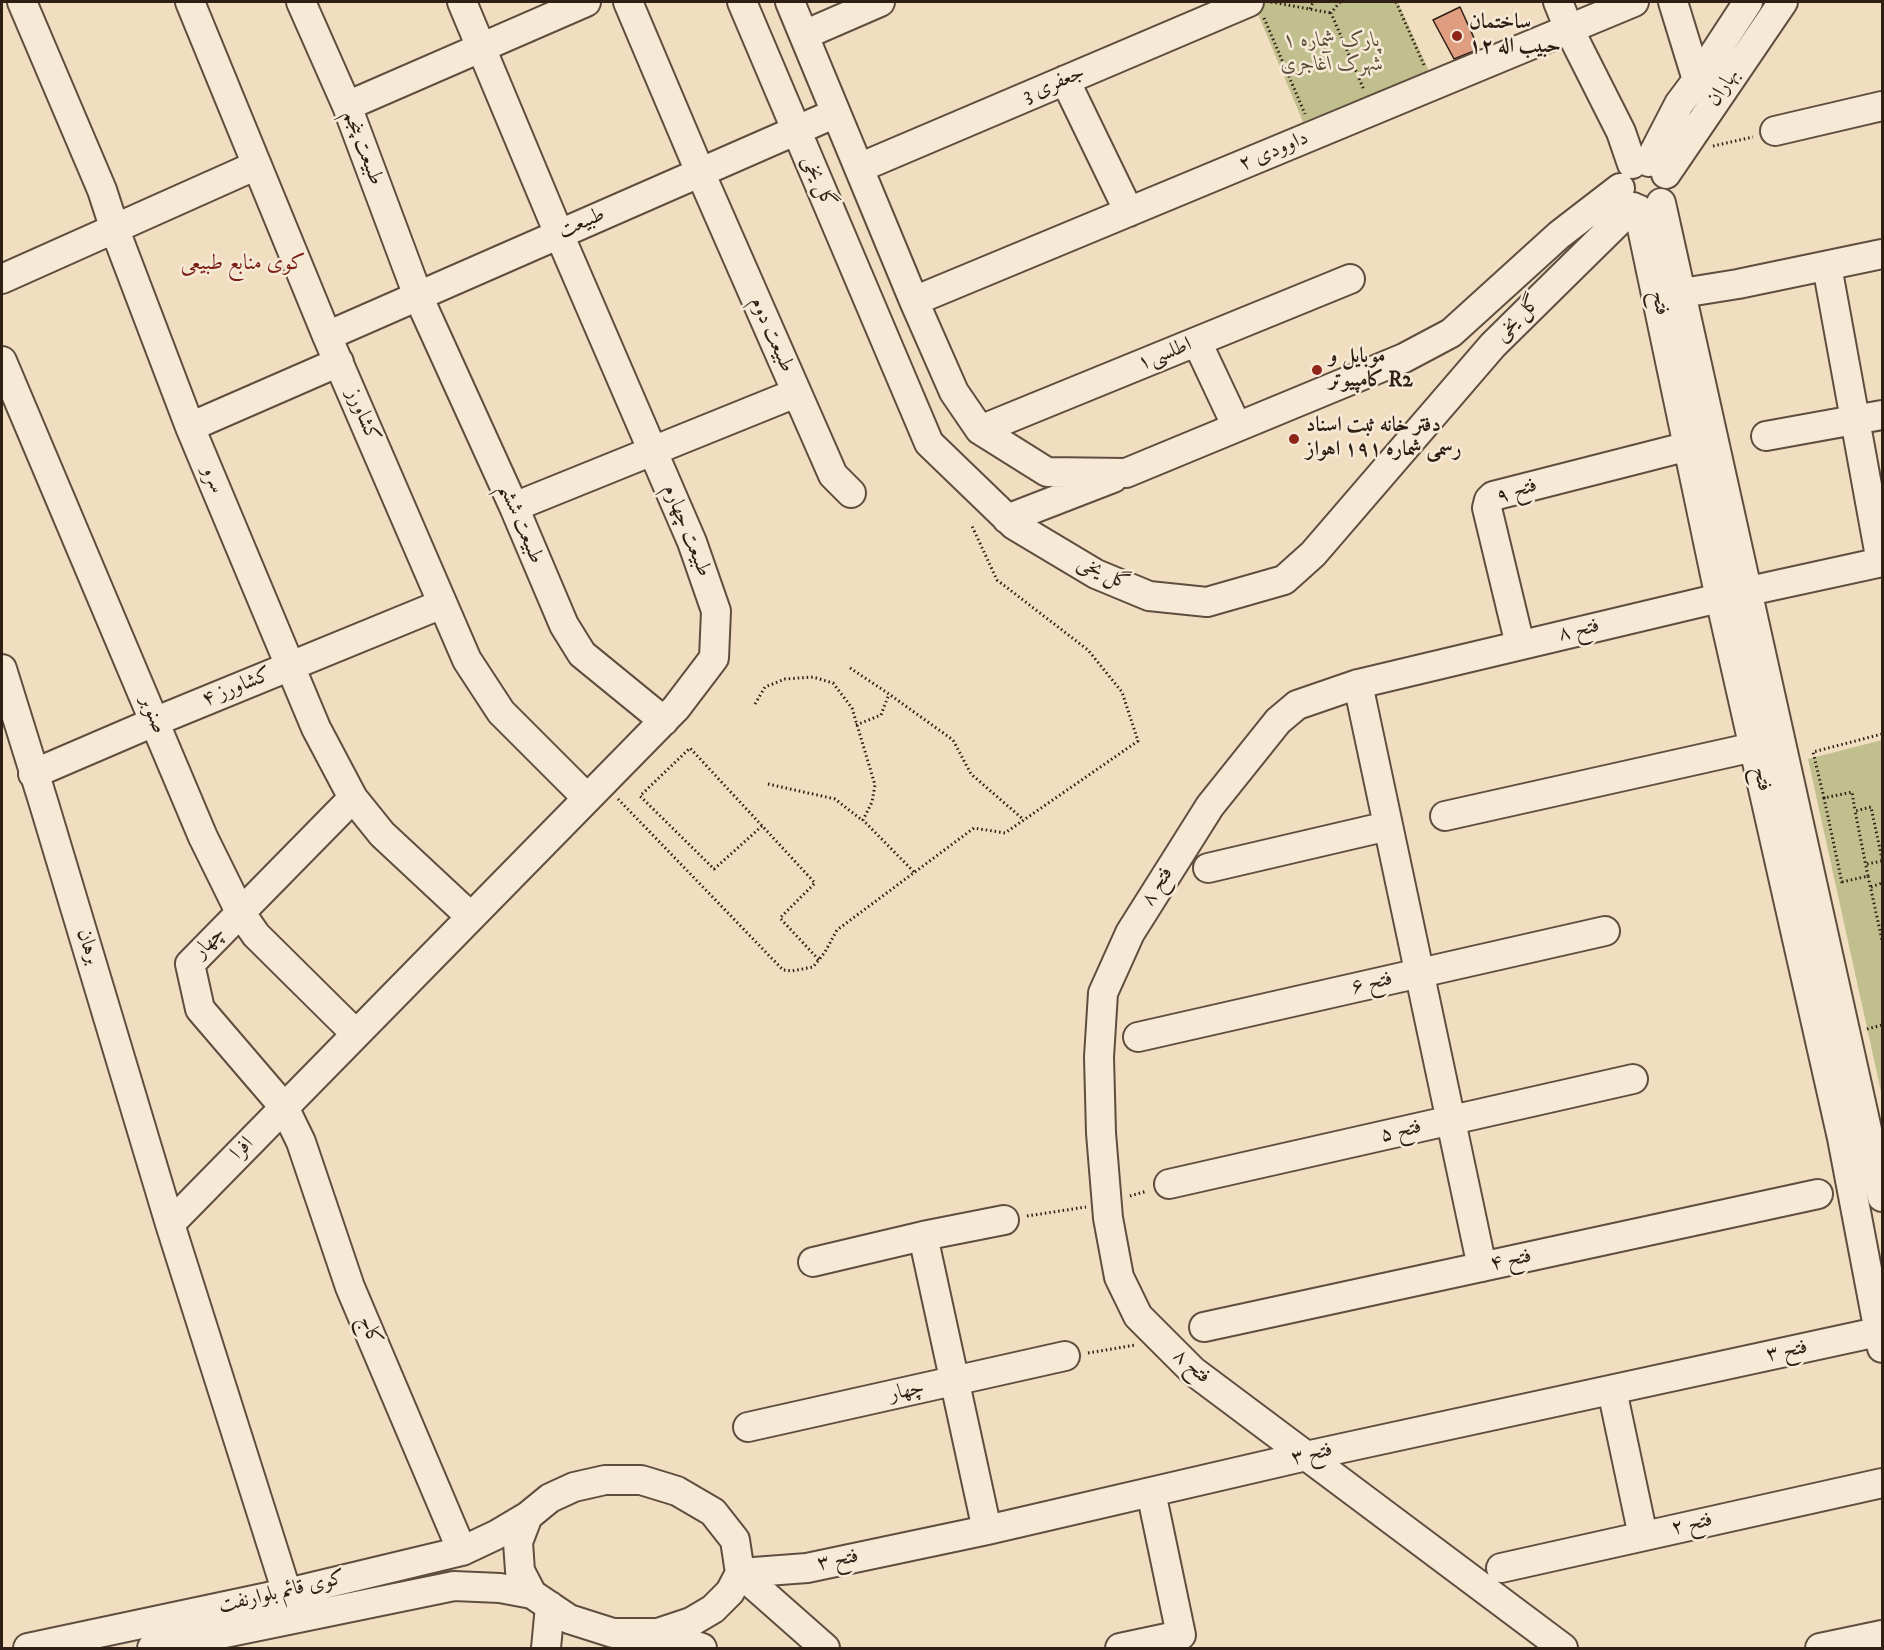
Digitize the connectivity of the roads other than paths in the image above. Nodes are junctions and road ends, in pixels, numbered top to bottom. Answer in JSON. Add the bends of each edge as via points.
{"nodes":[{"id":1,"x":22,"y":2,"type":"edge"},
{"id":2,"x":190,"y":2,"type":"edge"},
{"id":3,"x":301,"y":2,"type":"edge"},
{"id":4,"x":462,"y":2,"type":"edge"},
{"id":5,"x":586,"y":2,"type":"edge"},
{"id":6,"x":628,"y":2,"type":"edge"},
{"id":7,"x":742,"y":2,"type":"edge"},
{"id":8,"x":790,"y":2,"type":"edge"},
{"id":9,"x":880,"y":2,"type":"edge"},
{"id":10,"x":1558,"y":2,"type":"edge"},
{"id":11,"x":1634,"y":2,"type":"edge"},
{"id":12,"x":1673,"y":2,"type":"edge"},
{"id":13,"x":1748,"y":2,"type":"edge"},
{"id":14,"x":1783,"y":2,"type":"edge"},
{"id":15,"x":1255,"y":7,"type":"edge"},
{"id":16,"x":1569,"y":29,"type":"junction"},
{"id":17,"x":804,"y":34,"type":"junction"},
{"id":18,"x":481,"y":46,"type":"junction"},
{"id":19,"x":1065,"y":80,"type":"junction"},
{"id":20,"x":1697,"y":80,"type":"junction"},
{"id":21,"x":347,"y":105,"type":"junction"},
{"id":22,"x":1882,"y":106,"type":"edge"},
{"id":23,"x":836,"y":113,"type":"junction"},
{"id":24,"x":796,"y":130,"type":"junction"},
{"id":25,"x":1775,"y":131,"type":"road end"},
{"id":26,"x":258,"y":165,"type":"junction"},
{"id":27,"x":859,"y":168,"type":"junction"},
{"id":28,"x":700,"y":172,"type":"junction"},
{"id":29,"x":1647,"y":183,"type":"junction"},
{"id":30,"x":1130,"y":212,"type":"junction"},
{"id":31,"x":115,"y":230,"type":"junction"},
{"id":32,"x":559,"y":234,"type":"junction"},
{"id":33,"x":1882,"y":254,"type":"edge"},
{"id":34,"x":1827,"y":266,"type":"junction"},
{"id":35,"x":2,"y":279,"type":"edge"},
{"id":36,"x":1350,"y":279,"type":"dead end"},
{"id":37,"x":1682,"y":293,"type":"junction"},
{"id":38,"x":418,"y":296,"type":"junction"},
{"id":39,"x":914,"y":301,"type":"junction"},
{"id":40,"x":327,"y":336,"type":"junction"},
{"id":41,"x":1197,"y":342,"type":"junction"},
{"id":42,"x":2,"y":361,"type":"edge"},
{"id":43,"x":339,"y":362,"type":"junction"},
{"id":44,"x":796,"y":393,"type":"junction"},
{"id":45,"x":1882,"y":415,"type":"edge"},
{"id":46,"x":1855,"y":421,"type":"junction"},
{"id":47,"x":190,"y":427,"type":"junction"},
{"id":48,"x":1237,"y":427,"type":"junction"},
{"id":49,"x":980,"y":430,"type":"junction"},
{"id":50,"x":1766,"y":436,"type":"dead end"},
{"id":51,"x":1689,"y":446,"type":"junction"},
{"id":52,"x":653,"y":451,"type":"junction"},
{"id":53,"x":1126,"y":473,"type":"junction"},
{"id":54,"x":851,"y":493,"type":"dead end"},
{"id":55,"x":514,"y":507,"type":"junction"},
{"id":56,"x":1007,"y":519,"type":"junction"},
{"id":57,"x":1882,"y":562,"type":"edge"},
{"id":58,"x":1749,"y":591,"type":"junction"},
{"id":59,"x":1720,"y":597,"type":"junction"},
{"id":60,"x":442,"y":604,"type":"junction"},
{"id":61,"x":1520,"y":645,"type":"junction"},
{"id":62,"x":290,"y":666,"type":"junction"},
{"id":63,"x":2,"y":669,"type":"edge"},
{"id":64,"x":1358,"y":684,"type":"junction"},
{"id":65,"x":664,"y":721,"type":"junction"},
{"id":66,"x":154,"y":722,"type":"junction"},
{"id":67,"x":1754,"y":747,"type":"junction"},
{"id":68,"x":33,"y":774,"type":"junction"},
{"id":69,"x":595,"y":790,"type":"junction"},
{"id":70,"x":353,"y":798,"type":"junction"},
{"id":71,"x":1445,"y":816,"type":"dead end"},
{"id":72,"x":1388,"y":826,"type":"junction"},
{"id":73,"x":1208,"y":868,"type":"dead end"},
{"id":74,"x":240,"y":912,"type":"junction"},
{"id":75,"x":471,"y":917,"type":"junction"},
{"id":76,"x":1605,"y":931,"type":"dead end"},
{"id":77,"x":1419,"y":974,"type":"junction"},
{"id":78,"x":356,"y":1034,"type":"junction"},
{"id":79,"x":1138,"y":1037,"type":"dead end"},
{"id":80,"x":1633,"y":1079,"type":"dead end"},
{"id":81,"x":284,"y":1107,"type":"junction"},
{"id":82,"x":1451,"y":1120,"type":"junction"},
{"id":83,"x":1169,"y":1185,"type":"dead end"},
{"id":84,"x":1818,"y":1194,"type":"dead end"},
{"id":85,"x":1882,"y":1197,"type":"edge"},
{"id":86,"x":1004,"y":1220,"type":"dead end"},
{"id":87,"x":170,"y":1224,"type":"junction"},
{"id":88,"x":923,"y":1236,"type":"junction"},
{"id":89,"x":813,"y":1262,"type":"dead end"},
{"id":90,"x":1482,"y":1267,"type":"junction"},
{"id":91,"x":1203,"y":1327,"type":"dead end"},
{"id":92,"x":1881,"y":1337,"type":"edge"},
{"id":93,"x":1065,"y":1356,"type":"dead end"},
{"id":94,"x":954,"y":1381,"type":"junction"},
{"id":95,"x":1612,"y":1390,"type":"junction"},
{"id":96,"x":748,"y":1427,"type":"dead end"},
{"id":97,"x":1306,"y":1456,"type":"junction"},
{"id":98,"x":1882,"y":1482,"type":"edge"},
{"id":99,"x":1151,"y":1492,"type":"junction"},
{"id":100,"x":528,"y":1516,"type":"junction"},
{"id":101,"x":987,"y":1530,"type":"junction"},
{"id":102,"x":1643,"y":1536,"type":"junction"},
{"id":103,"x":462,"y":1551,"type":"junction"},
{"id":104,"x":1502,"y":1568,"type":"dead end"},
{"id":105,"x":740,"y":1573,"type":"junction"},
{"id":106,"x":287,"y":1593,"type":"junction"},
{"id":107,"x":541,"y":1600,"type":"junction"},
{"id":108,"x":1882,"y":1635,"type":"edge"},
{"id":109,"x":641,"y":1638,"type":"edge"},
{"id":110,"x":28,"y":1648,"type":"edge"},
{"id":111,"x":152,"y":1648,"type":"edge"},
{"id":112,"x":546,"y":1648,"type":"edge"},
{"id":113,"x":702,"y":1648,"type":"edge"},
{"id":114,"x":825,"y":1648,"type":"edge"},
{"id":115,"x":1120,"y":1648,"type":"edge"},
{"id":116,"x":1563,"y":1648,"type":"edge"},
{"id":117,"x":1820,"y":1648,"type":"edge"}],
"edges":[{"from":1,"to":31,"type":"street","name":"سرو","via":[[102,189]]},
{"from":2,"to":26,"type":"street","name":"کشاورز"},
{"from":3,"to":21,"type":"street","name":"طبیعت پنجم"},
{"from":4,"to":18,"type":"street","name":"طبیعت چهارم"},
{"from":5,"to":18,"type":"street"},
{"from":6,"to":28,"type":"street","name":"طبیعت دوم"},
{"from":7,"to":24,"type":"street","name":"گل یخی"},
{"from":8,"to":17,"type":"street","name":"گل یخی"},
{"from":9,"to":17,"type":"street"},
{"from":10,"to":16,"type":"street"},
{"from":11,"to":16,"type":"street","name":"داوودی ۲"},
{"from":12,"to":20,"type":"street"},
{"from":13,"to":20,"type":"street","name":"بهاران"},
{"from":14,"to":29,"type":"street","name":"بهاران"},
{"from":15,"to":19,"type":"street","name":"3 جعفری"},
{"from":16,"to":29,"type":"street"},
{"from":16,"to":30,"type":"street","name":"داوودی ۲"},
{"from":17,"to":23,"type":"street","name":"گل یخی"},
{"from":18,"to":21,"type":"street"},
{"from":18,"to":32,"type":"street","name":"طبیعت چهارم"},
{"from":19,"to":27,"type":"street","name":"3 جعفری"},
{"from":19,"to":30,"type":"street"},
{"from":20,"to":29,"type":"street","name":"بهاران","via":[[1679,104]]},
{"from":21,"to":38,"type":"street","name":"طبیعت پنجم"},
{"from":22,"to":25,"type":"street"},
{"from":23,"to":24,"type":"street","name":"طبیعت"},
{"from":23,"to":27,"type":"street","name":"گل یخی"},
{"from":24,"to":28,"type":"street","name":"طبیعت"},
{"from":24,"to":56,"type":"street","name":"گل یخی","via":[[929,443]]},
{"from":26,"to":31,"type":"street"},
{"from":26,"to":40,"type":"street","name":"کشاورز"},
{"from":27,"to":39,"type":"street","name":"گل یخی"},
{"from":28,"to":32,"type":"street","name":"طبیعت"},
{"from":28,"to":44,"type":"street","name":"طبیعت دوم"},
{"from":29,"to":37,"type":"street","name":"فتح"},
{"from":29,"to":48,"type":"street","name":"گل یخی","via":[[1558,235],[1452,333],[1404,358]]},
{"from":29,"to":51,"type":"street","name":"فتح"},
{"from":29,"to":56,"type":"street","name":"گل یخی","via":[[1493,345],[1313,554],[1284,580],[1207,602],[1149,596],[1096,574]]},
{"from":30,"to":39,"type":"street","name":"داوودی ۲"},
{"from":31,"to":35,"type":"street"},
{"from":31,"to":47,"type":"street","name":"سرو"},
{"from":32,"to":38,"type":"street","name":"طبیعت"},
{"from":32,"to":52,"type":"street","name":"طبیعت چهارم"},
{"from":33,"to":34,"type":"street"},
{"from":34,"to":37,"type":"street"},
{"from":34,"to":46,"type":"street"},
{"from":36,"to":41,"type":"street","name":"اطلسی۱"},
{"from":37,"to":58,"type":"street","name":"فتح"},
{"from":38,"to":40,"type":"street","name":"طبیعت"},
{"from":38,"to":55,"type":"street","name":"طبیعت ششم"},
{"from":39,"to":49,"type":"street","name":"گل یخی","via":[[954,392]]},
{"from":40,"to":43,"type":"street","name":"کشاورز"},
{"from":41,"to":48,"type":"street"},
{"from":41,"to":49,"type":"street","name":"اطلسی۱"},
{"from":42,"to":66,"type":"street","name":"صنوبر"},
{"from":43,"to":47,"type":"street"},
{"from":43,"to":60,"type":"street","name":"کشاورز"},
{"from":44,"to":52,"type":"street"},
{"from":44,"to":54,"type":"street","name":"طبیعت دوم","via":[[833,475]]},
{"from":45,"to":46,"type":"street"},
{"from":46,"to":50,"type":"street"},
{"from":46,"to":57,"type":"street"},
{"from":47,"to":62,"type":"street","name":"سرو"},
{"from":48,"to":53,"type":"street","name":"گل یخی"},
{"from":49,"to":53,"type":"street","name":"گل یخی","via":[[1047,472]]},
{"from":51,"to":59,"type":"street","name":"فتح"},
{"from":51,"to":61,"type":"street","name":"فتح ۹","via":[[1489,500],[1487,508]]},
{"from":52,"to":55,"type":"street"},
{"from":52,"to":65,"type":"street","name":"طبیعت چهارم","via":[[716,611],[714,658]]},
{"from":53,"to":56,"type":"street"},
{"from":55,"to":65,"type":"street","name":"طبیعت ششم","via":[[564,625],[582,654]]},
{"from":57,"to":58,"type":"street","name":"فتح ۸"},
{"from":58,"to":59,"type":"street","name":"فتح ۸"},
{"from":58,"to":85,"type":"street","name":"فتح"},
{"from":59,"to":61,"type":"street","name":"فتح ۸"},
{"from":59,"to":67,"type":"street","name":"فتح"},
{"from":60,"to":62,"type":"street","name":"کشاورز ۴"},
{"from":60,"to":69,"type":"street","name":"کشاورز","via":[[467,660],[501,712]]},
{"from":61,"to":64,"type":"street","name":"فتح ۸"},
{"from":62,"to":66,"type":"street","name":"کشاورز ۴"},
{"from":62,"to":70,"type":"street","name":"سرو","via":[[316,728]]},
{"from":63,"to":68,"type":"street","name":"برهان"},
{"from":64,"to":72,"type":"street"},
{"from":64,"to":97,"type":"street","name":"فتح ۸","via":[[1297,705],[1278,721],[1194,830],[1130,933],[1103,993],[1101,1133],[1108,1218],[1119,1277],[1138,1316],[1192,1371]]},
{"from":65,"to":69,"type":"street","name":"طبیعت چهارم"},
{"from":66,"to":68,"type":"street","name":"کشاورز ۴"},
{"from":66,"to":74,"type":"street","name":"صنوبر"},
{"from":67,"to":71,"type":"street"},
{"from":67,"to":92,"type":"street","name":"فتح","via":[[1842,1138]]},
{"from":68,"to":87,"type":"street","name":"برهان"},
{"from":69,"to":75,"type":"street","name":"افرا"},
{"from":70,"to":74,"type":"street","name":"چهار"},
{"from":70,"to":75,"type":"street","name":"سرو","via":[[382,834]]},
{"from":72,"to":73,"type":"street"},
{"from":72,"to":77,"type":"street"},
{"from":74,"to":78,"type":"street","name":"صنوبر","via":[[256,935]]},
{"from":74,"to":81,"type":"street","name":"چهار","via":[[190,964],[200,1009]]},
{"from":75,"to":78,"type":"street","name":"افرا"},
{"from":76,"to":77,"type":"street","name":"فتح ۶"},
{"from":77,"to":79,"type":"street","name":"فتح ۶"},
{"from":77,"to":82,"type":"street"},
{"from":78,"to":81,"type":"street","name":"افرا"},
{"from":80,"to":82,"type":"street","name":"فتح ۵"},
{"from":81,"to":87,"type":"street","name":"افرا"},
{"from":81,"to":103,"type":"street","name":"کاج","via":[[301,1142],[350,1287]]},
{"from":82,"to":83,"type":"street","name":"فتح ۵"},
{"from":82,"to":90,"type":"street"},
{"from":84,"to":90,"type":"street","name":"فتح ۴"},
{"from":86,"to":88,"type":"street"},
{"from":87,"to":106,"type":"street"},
{"from":88,"to":89,"type":"street"},
{"from":88,"to":94,"type":"street"},
{"from":90,"to":91,"type":"street","name":"فتح ۴"},
{"from":92,"to":95,"type":"street","name":"فتح ۳"},
{"from":93,"to":94,"type":"street","name":"چهار"},
{"from":94,"to":96,"type":"street","name":"چهار"},
{"from":94,"to":101,"type":"street"},
{"from":95,"to":97,"type":"street","name":"فتح ۳"},
{"from":95,"to":102,"type":"street"},
{"from":97,"to":99,"type":"street","name":"فتح ۳"},
{"from":97,"to":116,"type":"street","name":"فتح ۸"},
{"from":98,"to":102,"type":"street","name":"فتح ۲"},
{"from":99,"to":101,"type":"street","name":"فتح ۳"},
{"from":99,"to":115,"type":"street","via":[[1181,1635]]},
{"from":100,"to":103,"type":"street","name":"کوی قائم بلوارنفت"},
{"from":100,"to":105,"type":"street","via":[[550,1498],[574,1487],[605,1480],[641,1480],[677,1491],[713,1512],[735,1540]]},
{"from":100,"to":107,"type":"street","via":[[518,1542],[520,1571]]},
{"from":101,"to":105,"type":"street","name":"فتح ۳","via":[[807,1568]]},
{"from":102,"to":104,"type":"street","name":"فتح ۲"},
{"from":103,"to":106,"type":"street","name":"کوی قائم بلوارنفت"},
{"from":105,"to":109,"type":"street","via":[[730,1592],[713,1609],[691,1622]]},
{"from":105,"to":114,"type":"street"},
{"from":106,"to":110,"type":"street","name":"کوی قائم بلوارنفت"},
{"from":107,"to":109,"type":"street","via":[[569,1620]]},
{"from":107,"to":111,"type":"street","name":"کوی قائم بلوارنفت","via":[[500,1588],[454,1586]]},
{"from":107,"to":112,"type":"street"},
{"from":108,"to":117,"type":"street"},
{"from":109,"to":113,"type":"street"}]}
